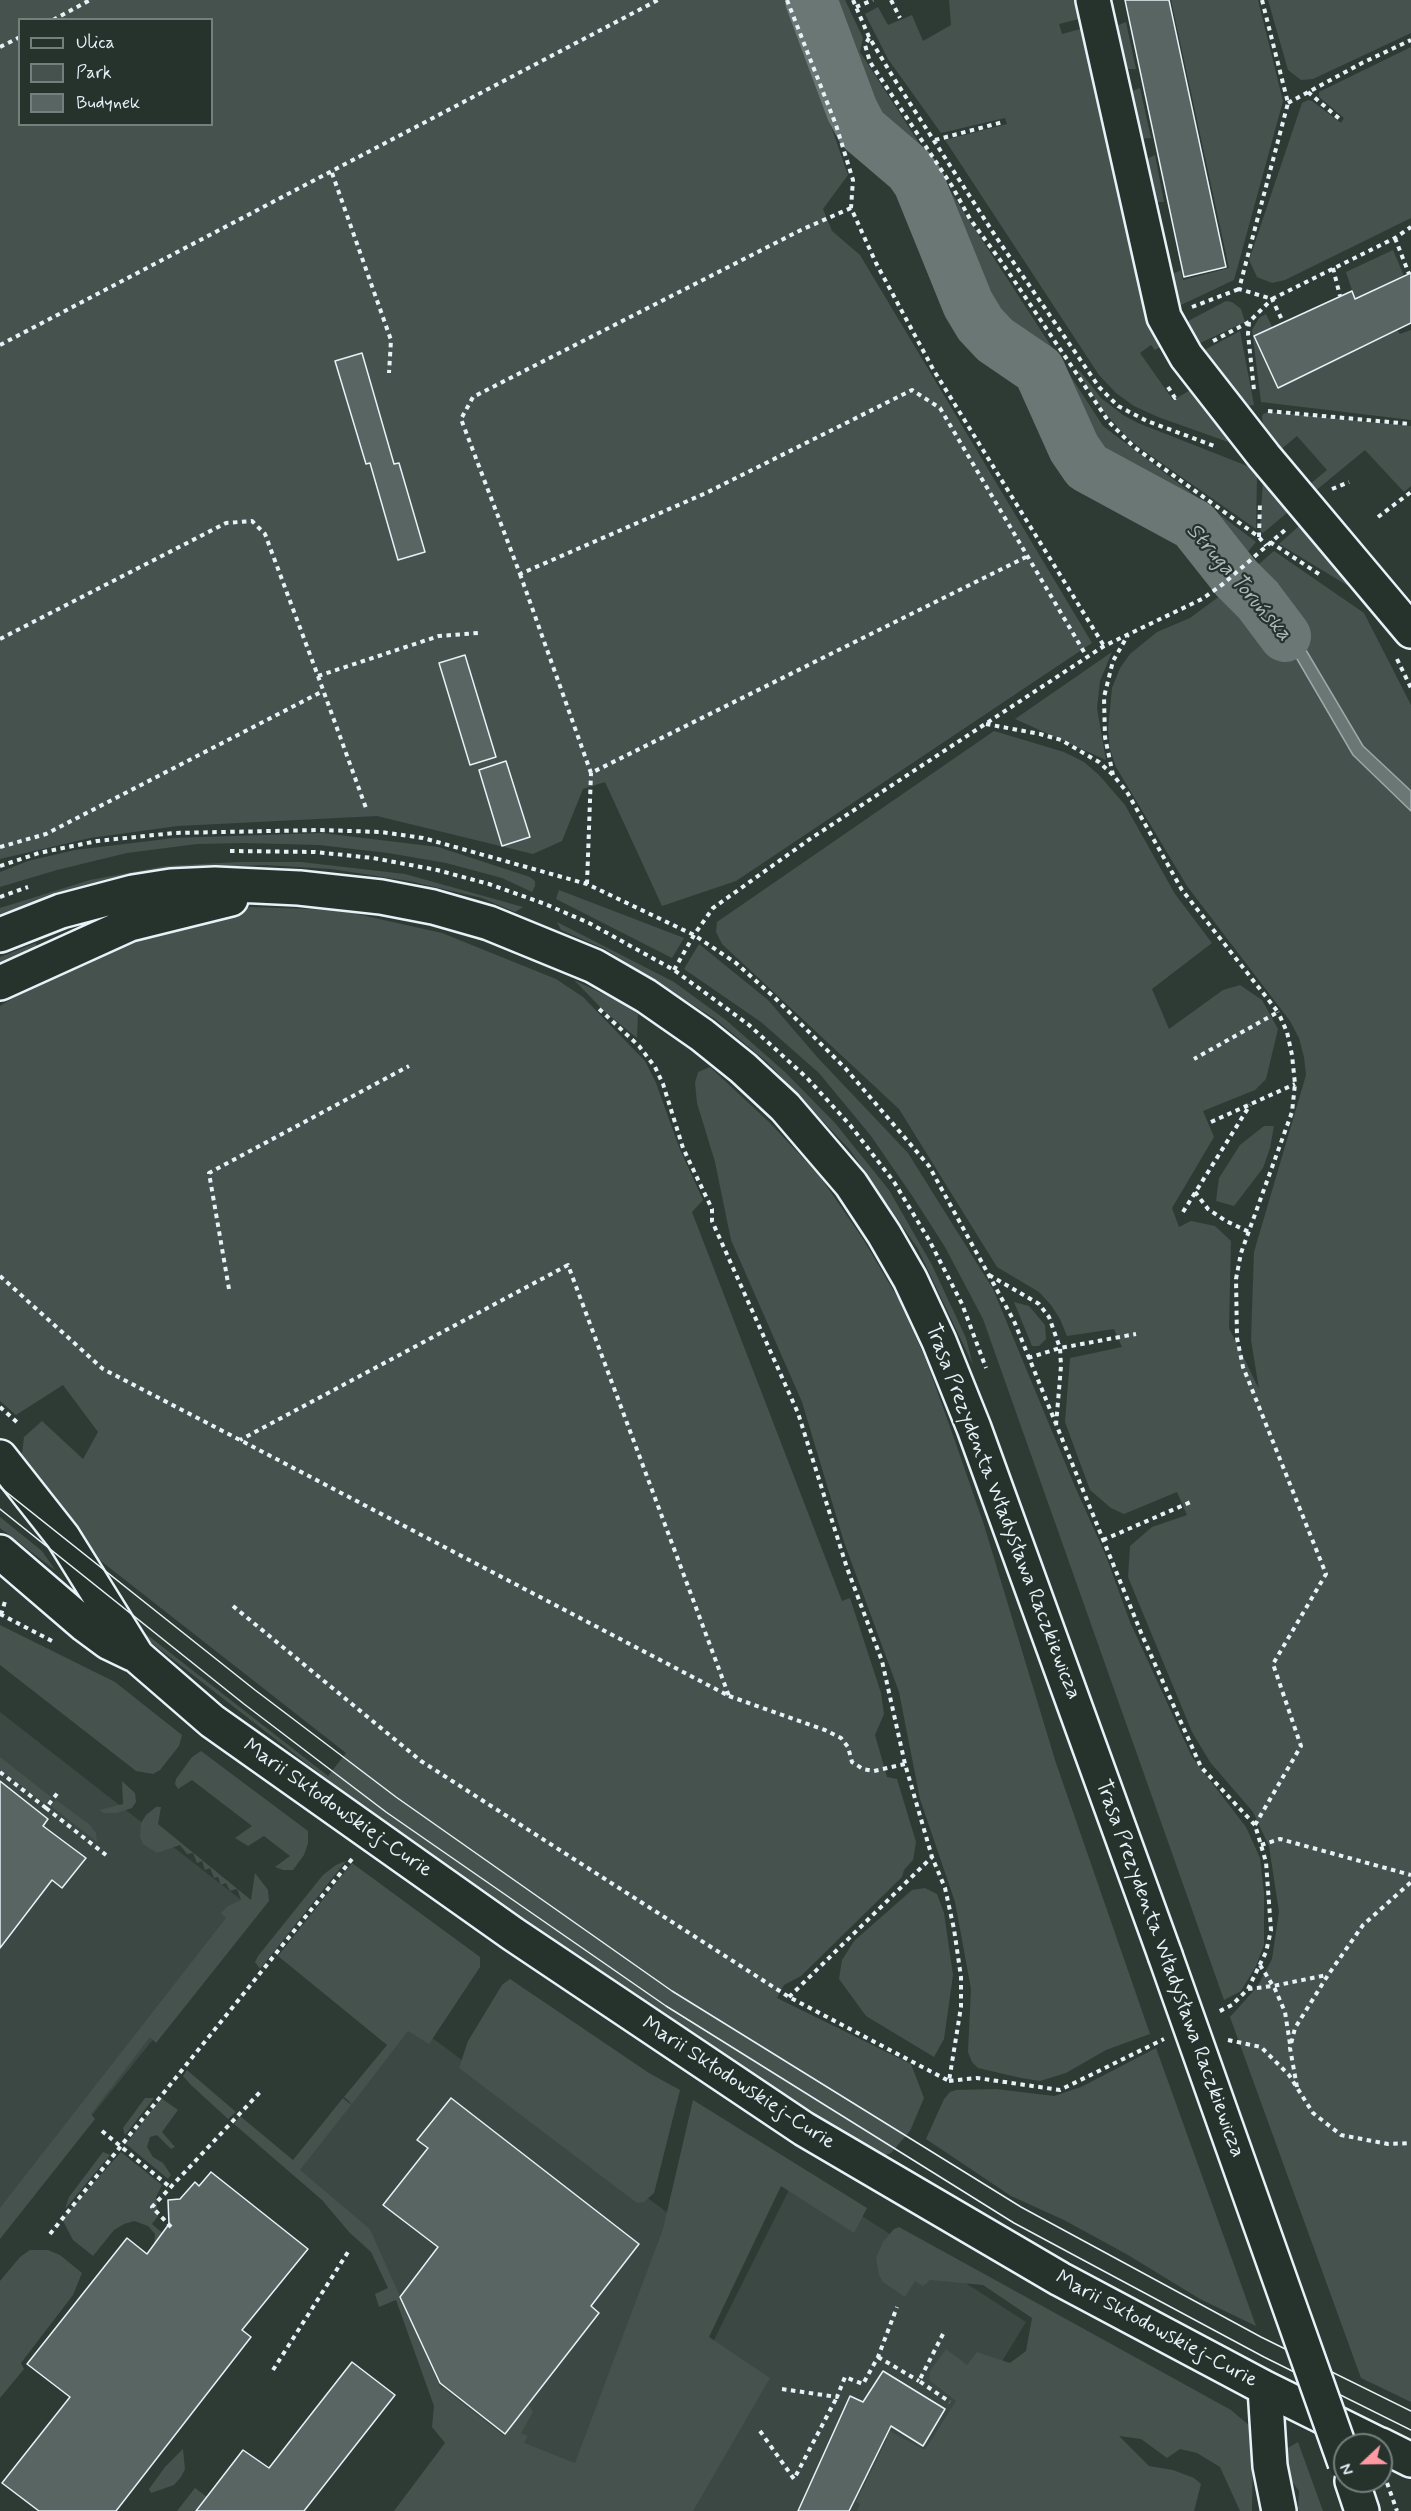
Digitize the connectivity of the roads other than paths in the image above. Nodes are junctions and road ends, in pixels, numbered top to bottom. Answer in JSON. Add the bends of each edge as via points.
{"nodes":[{"id":1,"x":1093,"y":0,"type":"edge"},
{"id":2,"x":1404,"y":645,"type":"edge"},
{"id":3,"x":298,"y":888,"type":"junction"},
{"id":4,"x":0,"y":935,"type":"edge"},
{"id":5,"x":0,"y":983,"type":"edge"},
{"id":6,"x":0,"y":1457,"type":"edge"},
{"id":7,"x":0,"y":1552,"type":"edge"},
{"id":8,"x":137,"y":1656,"type":"junction"},
{"id":9,"x":1265,"y":2388,"type":"junction"},
{"id":10,"x":1334,"y":2433,"type":"edge"},
{"id":11,"x":1357,"y":2433,"type":"edge"},
{"id":12,"x":1393,"y":2451,"type":"edge"},
{"id":13,"x":1411,"y":2460,"type":"edge"},
{"id":14,"x":1356,"y":2493,"type":"edge"},
{"id":15,"x":1279,"y":2511,"type":"edge"},
{"id":16,"x":1362,"y":2511,"type":"edge"}],
"edges":[{"from":1,"to":2,"type":"street","via":[[1164,317],[1186,356],[1308,510]]},
{"from":3,"to":4,"type":"street","name":"Trasa Prezydenta Władysława Raczkiewicza","via":[[171,886],[61,911]]},
{"from":3,"to":5,"type":"street","name":"Trasa Prezydenta Władysława Raczkiewicza","via":[[226,900],[130,924]]},
{"from":3,"to":10,"type":"street","name":"Trasa Prezydenta Władysława Raczkiewicza","bridge":true,"via":[[433,907],[489,923],[594,966],[702,1035],[785,1107],[851,1184],[910,1279],[974,1428]]},
{"from":6,"to":8,"type":"street","name":"Marii Skłodowskiej-Curie","via":[[63,1537]]},
{"from":7,"to":8,"type":"street","name":"Marii Skłodowskiej-Curie","via":[[85,1625]]},
{"from":8,"to":9,"type":"street","name":"Marii Skłodowskiej-Curie","via":[[212,1721],[360,1826],[644,2024],[804,2129],[1060,2279]]},
{"from":9,"to":11,"type":"street","name":"Marii Skłodowskiej-Curie"},
{"from":9,"to":15,"type":"street","via":[[1270,2466]]},
{"from":12,"to":13,"type":"street","name":"Marii Skłodowskiej-Curie"},
{"from":14,"to":16,"type":"street"}]}
